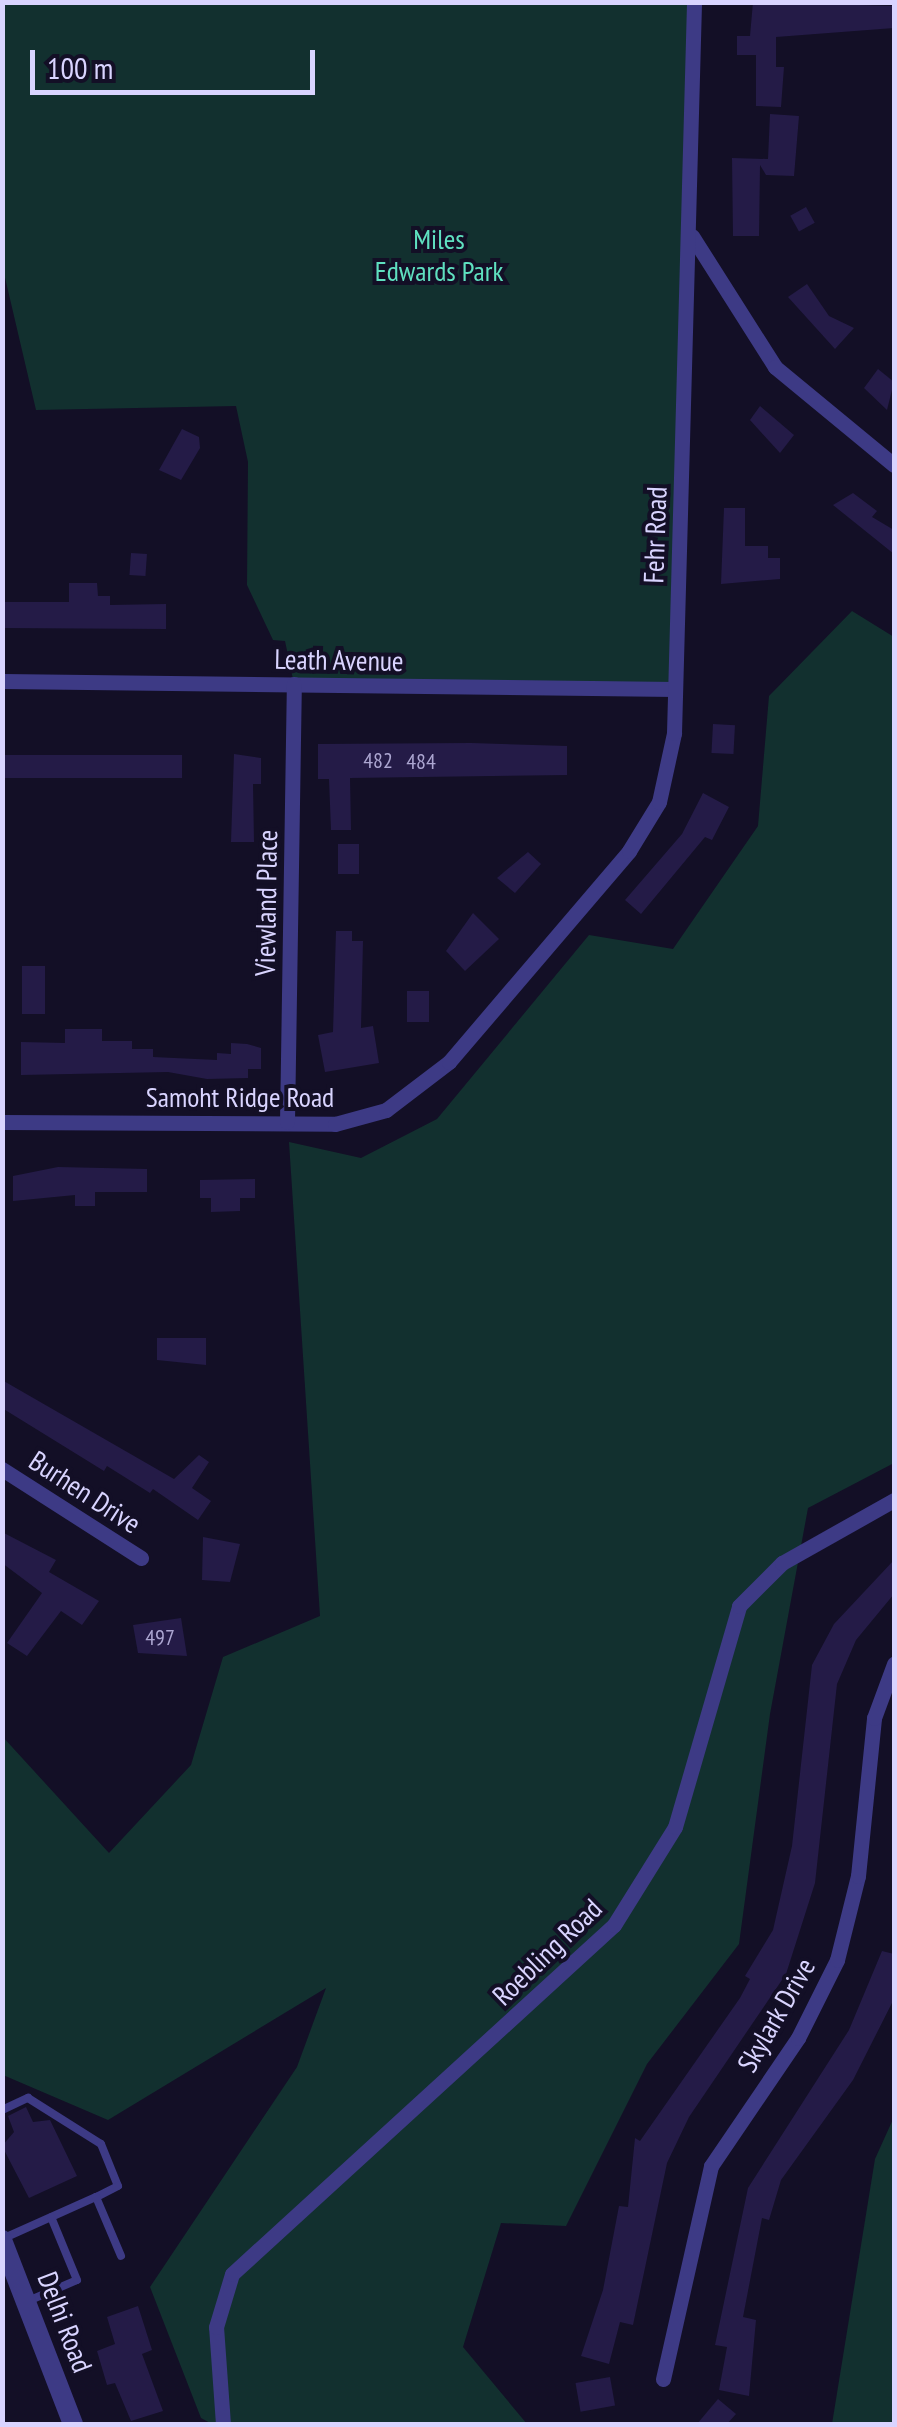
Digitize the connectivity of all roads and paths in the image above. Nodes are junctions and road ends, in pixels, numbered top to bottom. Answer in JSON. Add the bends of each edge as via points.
{"nodes":[{"id":1,"x":694,"y":2,"type":"edge"},
{"id":2,"x":690,"y":232,"type":"junction"},
{"id":3,"x":894,"y":466,"type":"edge"},
{"id":4,"x":2,"y":681,"type":"edge"},
{"id":5,"x":294,"y":684,"type":"junction"},
{"id":6,"x":675,"y":689,"type":"junction"},
{"id":7,"x":494,"y":1008,"type":"joint"},
{"id":8,"x":2,"y":1122,"type":"edge"},
{"id":9,"x":287,"y":1122,"type":"junction"},
{"id":10,"x":2,"y":1469,"type":"edge"},
{"id":11,"x":894,"y":1500,"type":"edge"},
{"id":12,"x":141,"y":1558,"type":"dead end"},
{"id":13,"x":894,"y":1664,"type":"edge"},
{"id":14,"x":2,"y":2110,"type":"edge"},
{"id":15,"x":96,"y":2197,"type":"junction"},
{"id":16,"x":51,"y":2217,"type":"junction"},
{"id":17,"x":2,"y":2239,"type":"edge"},
{"id":18,"x":120,"y":2256,"type":"dead end"},
{"id":19,"x":28,"y":2301,"type":"junction"},
{"id":20,"x":663,"y":2380,"type":"dead end"},
{"id":21,"x":72,"y":2424,"type":"edge"},
{"id":22,"x":223,"y":2424,"type":"edge"}],
"edges":[{"from":1,"to":2,"type":"street","name":"Fehr Road"},
{"from":2,"to":3,"type":"street","via":[[775,366]]},
{"from":2,"to":6,"type":"street","name":"Fehr Road"},
{"from":4,"to":5,"type":"street","name":"Leath Avenue"},
{"from":5,"to":6,"type":"street","name":"Leath Avenue"},
{"from":5,"to":9,"type":"street","name":"Viewland Place"},
{"from":6,"to":7,"type":"street","name":"Fehr Road","via":[[674,733],[659,802],[629,851]]},
{"from":7,"to":9,"type":"street","name":"Samoht Ridge Road","via":[[430,1081],[386,1110],[335,1124]]},
{"from":8,"to":9,"type":"street","name":"Samoht Ridge Road"},
{"from":10,"to":12,"type":"street","name":"Burhen Drive"},
{"from":11,"to":22,"type":"street","name":"Roebling Road","via":[[782,1563],[739,1606],[676,1827],[614,1926],[232,2274],[216,2327]]},
{"from":13,"to":20,"type":"street","name":"Skylark Drive","via":[[874,1718],[858,1876],[837,1960],[798,2038],[711,2166]]},
{"from":14,"to":15,"type":"lane","via":[[28,2098],[101,2144],[118,2186]]},
{"from":15,"to":16,"type":"lane"},
{"from":15,"to":18,"type":"lane"},
{"from":16,"to":17,"type":"lane"},
{"from":16,"to":19,"type":"lane","via":[[77,2280]]},
{"from":17,"to":19,"type":"street","name":"Delhi Road"},
{"from":19,"to":21,"type":"street","name":"Delhi Road"}]}
